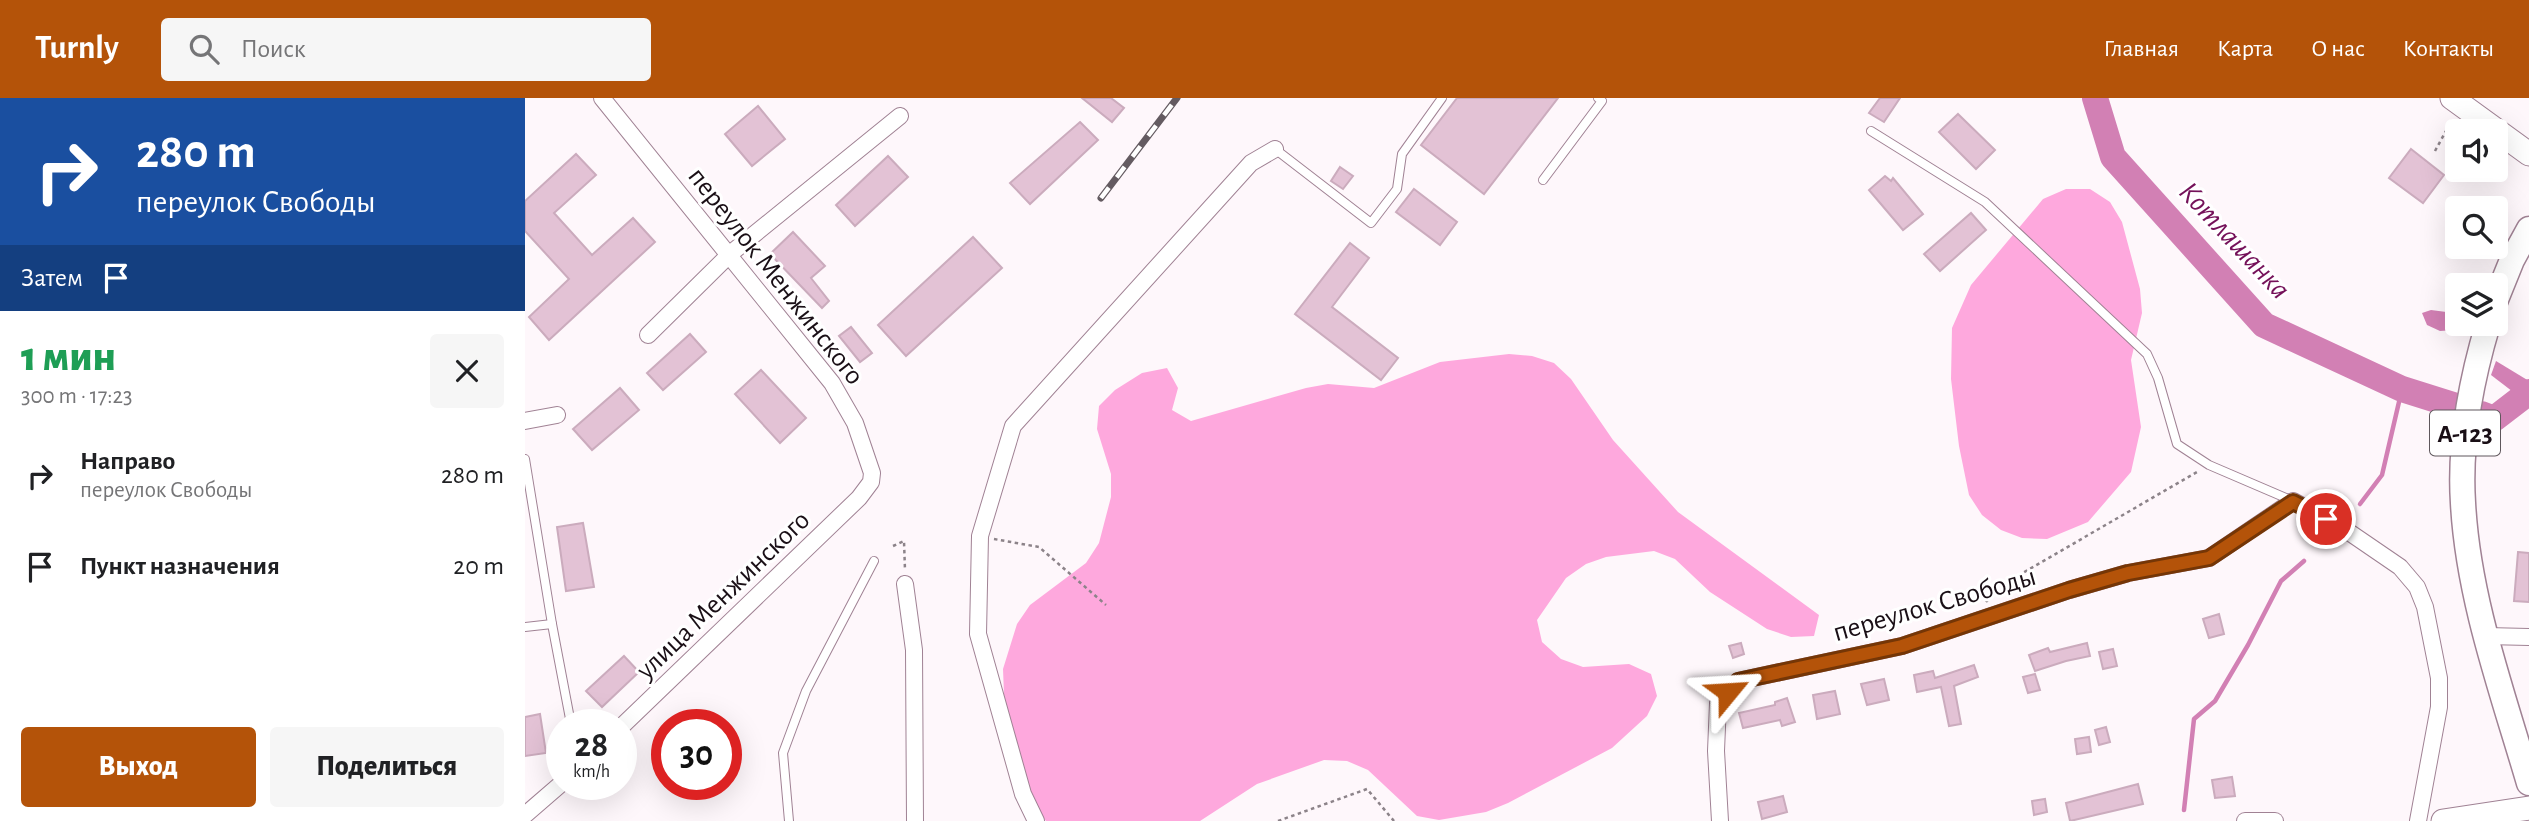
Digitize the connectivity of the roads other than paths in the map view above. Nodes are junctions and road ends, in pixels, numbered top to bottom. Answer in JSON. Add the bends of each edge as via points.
{"nodes":[{"id":1,"x":602,"y":98,"type":"edge"},
{"id":2,"x":1442,"y":98,"type":"edge"},
{"id":3,"x":1598,"y":98,"type":"edge"},
{"id":4,"x":2456,"y":101,"type":"edge"},
{"id":5,"x":900,"y":116,"type":"dead end"},
{"id":6,"x":1871,"y":131,"type":"dead end"},
{"id":7,"x":1275,"y":149,"type":"joint"},
{"id":8,"x":2529,"y":154,"type":"edge"},
{"id":9,"x":1543,"y":180,"type":"dead end"},
{"id":10,"x":2529,"y":229,"type":"edge"},
{"id":11,"x":730,"y":254,"type":"junction"},
{"id":12,"x":2507,"y":273,"type":"edge"},
{"id":13,"x":648,"y":335,"type":"dead end"},
{"id":14,"x":2486,"y":336,"type":"edge"},
{"id":15,"x":557,"y":415,"type":"dead end"},
{"id":16,"x":525,"y":421,"type":"edge"},
{"id":17,"x":525,"y":459,"type":"edge"},
{"id":18,"x":859,"y":498,"type":"joint"},
{"id":19,"x":2293,"y":502,"type":"junction"},
{"id":20,"x":874,"y":561,"type":"dead end"},
{"id":21,"x":905,"y":584,"type":"road end"},
{"id":22,"x":552,"y":624,"type":"junction"},
{"id":23,"x":525,"y":627,"type":"edge"},
{"id":24,"x":2486,"y":636,"type":"junction"},
{"id":25,"x":2529,"y":637,"type":"edge"},
{"id":26,"x":568,"y":709,"type":"edge"},
{"id":27,"x":637,"y":712,"type":"edge"},
{"id":28,"x":2529,"y":783,"type":"edge"},
{"id":29,"x":546,"y":796,"type":"edge"},
{"id":30,"x":2529,"y":808,"type":"edge"},
{"id":31,"x":525,"y":814,"type":"edge"},
{"id":32,"x":789,"y":821,"type":"edge"},
{"id":33,"x":915,"y":821,"type":"edge"},
{"id":34,"x":1036,"y":821,"type":"edge"},
{"id":35,"x":1720,"y":821,"type":"edge"},
{"id":36,"x":2245,"y":821,"type":"edge"},
{"id":37,"x":2275,"y":821,"type":"edge"},
{"id":38,"x":2418,"y":821,"type":"edge"},
{"id":39,"x":2443,"y":821,"type":"edge"}],
"edges":[{"from":1,"to":11,"type":"street","name":"переулок Менжинского"},
{"from":2,"to":7,"type":"lane","via":[[1402,154],[1397,188],[1371,223]]},
{"from":3,"to":9,"type":"lane","via":[[1602,101]]},
{"from":4,"to":8,"type":"main road"},
{"from":5,"to":11,"type":"street"},
{"from":6,"to":19,"type":"lane","via":[[1985,202],[2147,354],[2177,444],[2209,465]]},
{"from":7,"to":34,"type":"street","via":[[1251,163],[1013,426],[980,536],[978,634],[1023,794]]},
{"from":10,"to":12,"type":"main road"},
{"from":11,"to":13,"type":"street"},
{"from":11,"to":18,"type":"street","name":"переулок Менжинского","via":[[832,383],[855,422],[872,473]]},
{"from":14,"to":24,"type":"main road","number":"А-123","via":[[2465,429],[2463,503]]},
{"from":15,"to":16,"type":"street"},
{"from":17,"to":22,"type":"lane"},
{"from":18,"to":27,"type":"street","name":"улица Менжинского"},
{"from":19,"to":35,"type":"street","name":"переулок Свободы","via":[[2209,558],[2128,573],[1902,646],[1738,681],[1718,703]]},
{"from":19,"to":38,"type":"street","via":[[2343,528],[2400,567],[2417,587],[2425,607],[2439,678],[2439,707]]},
{"from":20,"to":32,"type":"lane","via":[[806,691],[783,753]]},
{"from":21,"to":33,"type":"street","via":[[914,650]]},
{"from":22,"to":23,"type":"lane"},
{"from":22,"to":26,"type":"lane"},
{"from":24,"to":25,"type":"street"},
{"from":24,"to":28,"type":"main road","number":"А-123"},
{"from":29,"to":31,"type":"street"},
{"from":30,"to":39,"type":"main road"},
{"from":36,"to":37,"type":"street"}]}
